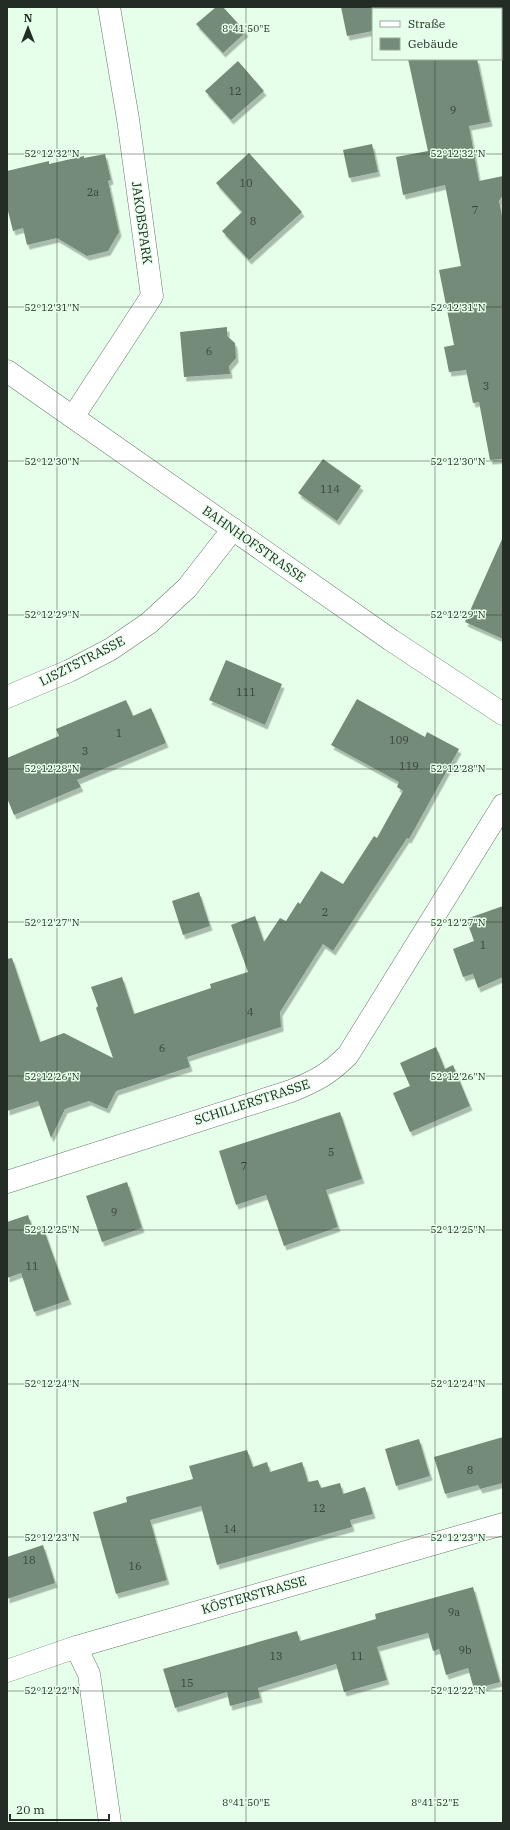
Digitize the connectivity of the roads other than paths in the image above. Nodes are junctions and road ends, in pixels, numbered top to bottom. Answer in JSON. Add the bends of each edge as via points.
{"nodes":[{"id":1,"x":109,"y":7,"type":"edge"},
{"id":2,"x":7,"y":371,"type":"edge"},
{"id":3,"x":73,"y":417,"type":"junction"},
{"id":4,"x":233,"y":529,"type":"junction"},
{"id":5,"x":7,"y":697,"type":"edge"},
{"id":6,"x":503,"y":714,"type":"edge"},
{"id":7,"x":503,"y":805,"type":"edge"},
{"id":8,"x":7,"y":1182,"type":"edge"},
{"id":9,"x":503,"y":1524,"type":"edge"},
{"id":10,"x":76,"y":1647,"type":"junction"},
{"id":11,"x":7,"y":1671,"type":"edge"},
{"id":12,"x":110,"y":1823,"type":"edge"}],
"edges":[{"from":1,"to":3,"type":"street","name":"JAKOBSPARK","via":[[128,119],[152,296]]},
{"from":2,"to":3,"type":"street","name":"BAHNHOFSTRASSE"},
{"from":3,"to":4,"type":"street","name":"BAHNHOFSTRASSE"},
{"from":4,"to":5,"type":"street","name":"LISZTSTRASSE","via":[[187,588],[149,623],[111,649],[69,671]]},
{"from":4,"to":6,"type":"street","name":"BAHNHOFSTRASSE","via":[[391,640]]},
{"from":7,"to":8,"type":"street","name":"SCHILLERSTRASSE","via":[[348,1055],[336,1067],[315,1082],[291,1091]]},
{"from":9,"to":10,"type":"street","name":"KÖSTERSTRASSE"},
{"from":10,"to":11,"type":"street","name":"KÖSTERSTRASSE"},
{"from":10,"to":12,"type":"street","via":[[89,1674]]}]}
